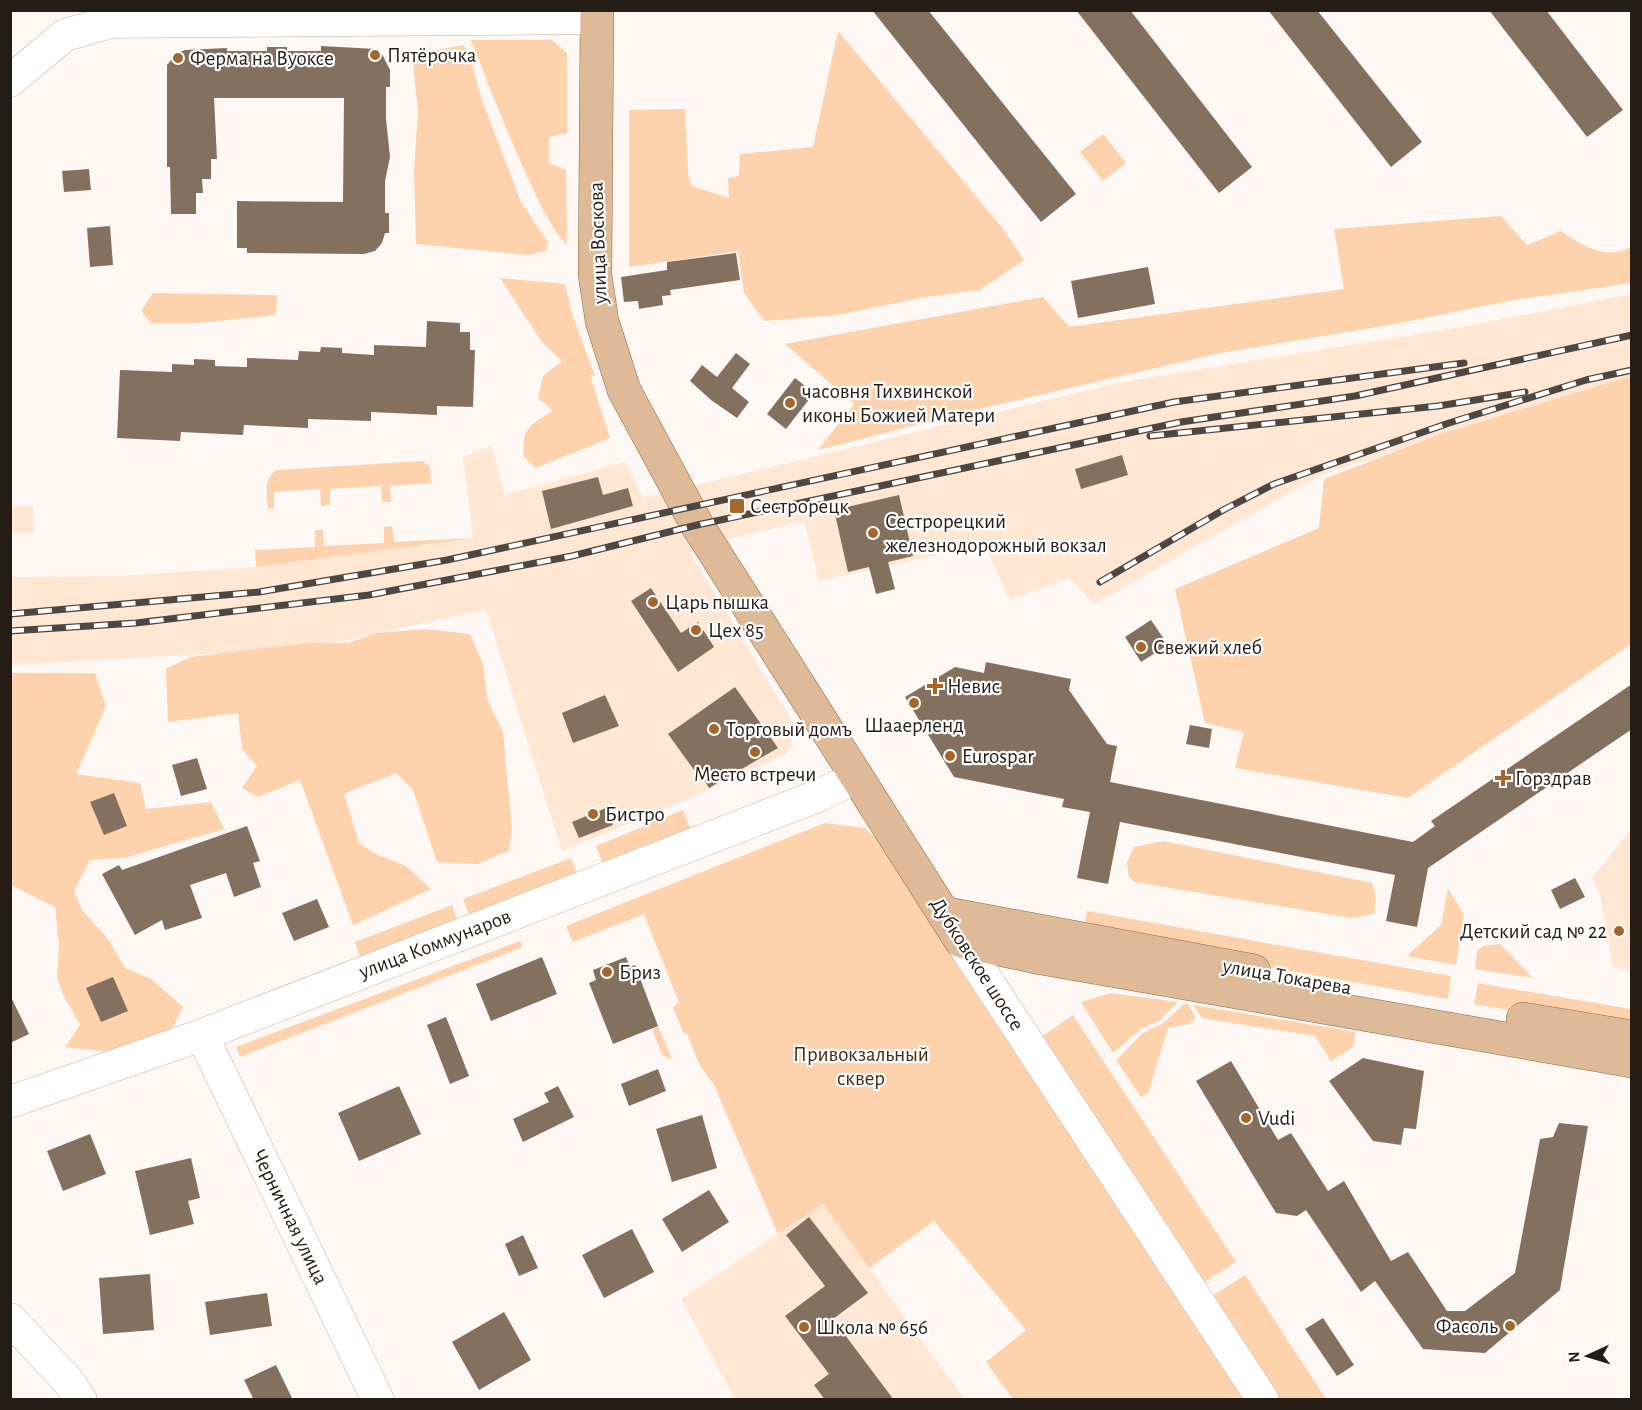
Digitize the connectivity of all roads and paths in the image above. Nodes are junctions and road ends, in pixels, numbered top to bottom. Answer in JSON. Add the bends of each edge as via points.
{"nodes":[{"id":1,"x":597,"y":14,"type":"edge"},
{"id":2,"x":10,"y":81,"type":"edge"},
{"id":3,"x":697,"y":525,"type":"joint"},
{"id":4,"x":857,"y":777,"type":"junction"},
{"id":5,"x":943,"y":913,"type":"junction"},
{"id":6,"x":961,"y":940,"type":"junction"},
{"id":7,"x":202,"y":1035,"type":"junction"},
{"id":8,"x":1632,"y":1037,"type":"edge"},
{"id":9,"x":1632,"y":1061,"type":"edge"},
{"id":10,"x":10,"y":1101,"type":"edge"},
{"id":11,"x":10,"y":1319,"type":"edge"},
{"id":12,"x":81,"y":1400,"type":"edge"},
{"id":13,"x":378,"y":1400,"type":"edge"},
{"id":14,"x":1263,"y":1400,"type":"edge"}],
"edges":[{"from":1,"to":2,"type":"street","via":[[111,22],[65,35]]},
{"from":1,"to":3,"type":"main road","name":"улица Воскова","via":[[597,297],[624,390]]},
{"from":3,"to":4,"type":"main road","name":"Дубковское шоссе"},
{"from":4,"to":5,"type":"main road","name":"Дубковское шоссе"},
{"from":4,"to":7,"type":"street","name":"улица Коммунаров","via":[[820,795]]},
{"from":5,"to":6,"type":"main road","name":"Дубковское шоссе"},
{"from":5,"to":8,"type":"main road","name":"улица Токарева"},
{"from":6,"to":9,"type":"main road","name":"улица Токарева","via":[[1036,957]]},
{"from":6,"to":14,"type":"street","name":"Дубковское шоссе"},
{"from":7,"to":10,"type":"street","name":"улица Коммунаров"},
{"from":7,"to":13,"type":"street","name":"Черничная улица"},
{"from":11,"to":12,"type":"street"}]}
